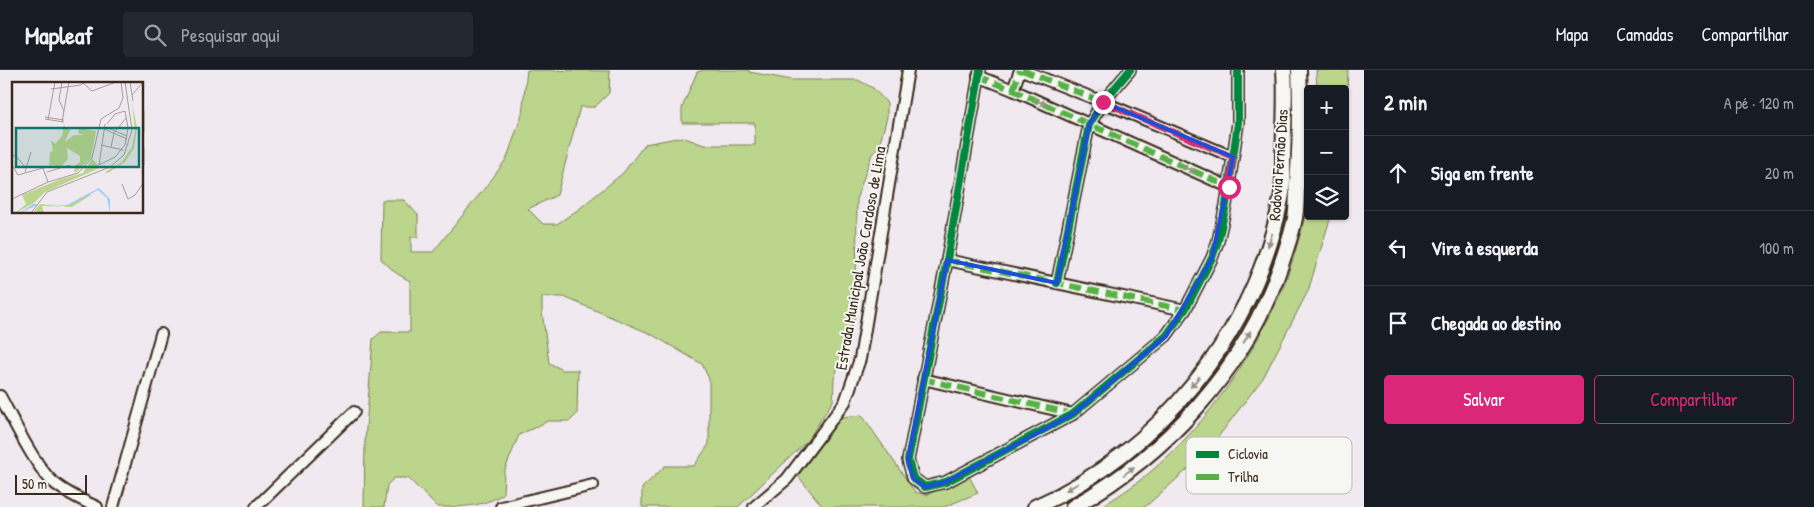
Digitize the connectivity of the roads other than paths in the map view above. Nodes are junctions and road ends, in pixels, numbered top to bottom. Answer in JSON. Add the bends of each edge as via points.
{"nodes":[{"id":1,"x":908,"y":70,"type":"edge"},
{"id":2,"x":1021,"y":70,"type":"edge"},
{"id":3,"x":1130,"y":70,"type":"edge"},
{"id":4,"x":1238,"y":70,"type":"edge"},
{"id":5,"x":1284,"y":70,"type":"edge"},
{"id":6,"x":1299,"y":70,"type":"edge"},
{"id":7,"x":979,"y":73,"type":"edge"},
{"id":8,"x":1013,"y":90,"type":"junction"},
{"id":9,"x":1103,"y":102,"type":"junction"},
{"id":10,"x":1089,"y":125,"type":"junction"},
{"id":11,"x":1233,"y":157,"type":"junction"},
{"id":12,"x":1229,"y":187,"type":"junction"},
{"id":13,"x":946,"y":260,"type":"junction"},
{"id":14,"x":1057,"y":283,"type":"junction"},
{"id":15,"x":1184,"y":310,"type":"junction"},
{"id":16,"x":161,"y":334,"type":"dead end"},
{"id":17,"x":923,"y":378,"type":"junction"},
{"id":18,"x":0,"y":396,"type":"edge"},
{"id":19,"x":354,"y":412,"type":"dead end"},
{"id":20,"x":1073,"y":414,"type":"junction"},
{"id":21,"x":593,"y":485,"type":"dead end"},
{"id":22,"x":97,"y":507,"type":"edge"},
{"id":23,"x":113,"y":507,"type":"edge"},
{"id":24,"x":256,"y":507,"type":"edge"},
{"id":25,"x":501,"y":507,"type":"edge"},
{"id":26,"x":754,"y":507,"type":"edge"},
{"id":27,"x":1035,"y":507,"type":"edge"},
{"id":28,"x":1073,"y":507,"type":"edge"}],
"edges":[{"from":1,"to":26,"type":"street","name":"Estrada Municipal João Cardoso de Lima","via":[[860,359],[845,402],[787,479]]},
{"from":2,"to":8,"type":"street"},
{"from":2,"to":9,"type":"street"},
{"from":3,"to":9,"type":"street"},
{"from":4,"to":11,"type":"street","via":[[1238,123]]},
{"from":5,"to":27,"type":"highway","name":"Rodovia Fernão Dias","one_way":true,"via":[[1282,197],[1254,287],[1225,340],[1180,401],[1138,441],[1078,484]]},
{"from":28,"to":6,"type":"highway","name":"Rodovia Fernão Dias","one_way":true,"via":[[1129,471],[1182,425],[1227,368],[1264,307],[1295,218]]},
{"from":7,"to":8,"type":"street"},
{"from":7,"to":13,"type":"street"},
{"from":8,"to":10,"type":"street","one_way":true},
{"from":9,"to":10,"type":"street"},
{"from":9,"to":11,"type":"street"},
{"from":10,"to":12,"type":"street","one_way":true},
{"from":10,"to":14,"type":"street"},
{"from":11,"to":12,"type":"street"},
{"from":12,"to":15,"type":"street","via":[[1212,258]]},
{"from":13,"to":14,"type":"street"},
{"from":13,"to":17,"type":"street"},
{"from":14,"to":15,"type":"street"},
{"from":15,"to":20,"type":"street","via":[[1166,336]]},
{"from":16,"to":23,"type":"street"},
{"from":17,"to":20,"type":"street"},
{"from":17,"to":20,"type":"street","via":[[908,460],[913,478],[925,487],[946,482]]},
{"from":18,"to":22,"type":"street","via":[[51,481]]},
{"from":19,"to":24,"type":"street"},
{"from":21,"to":25,"type":"street"}]}
